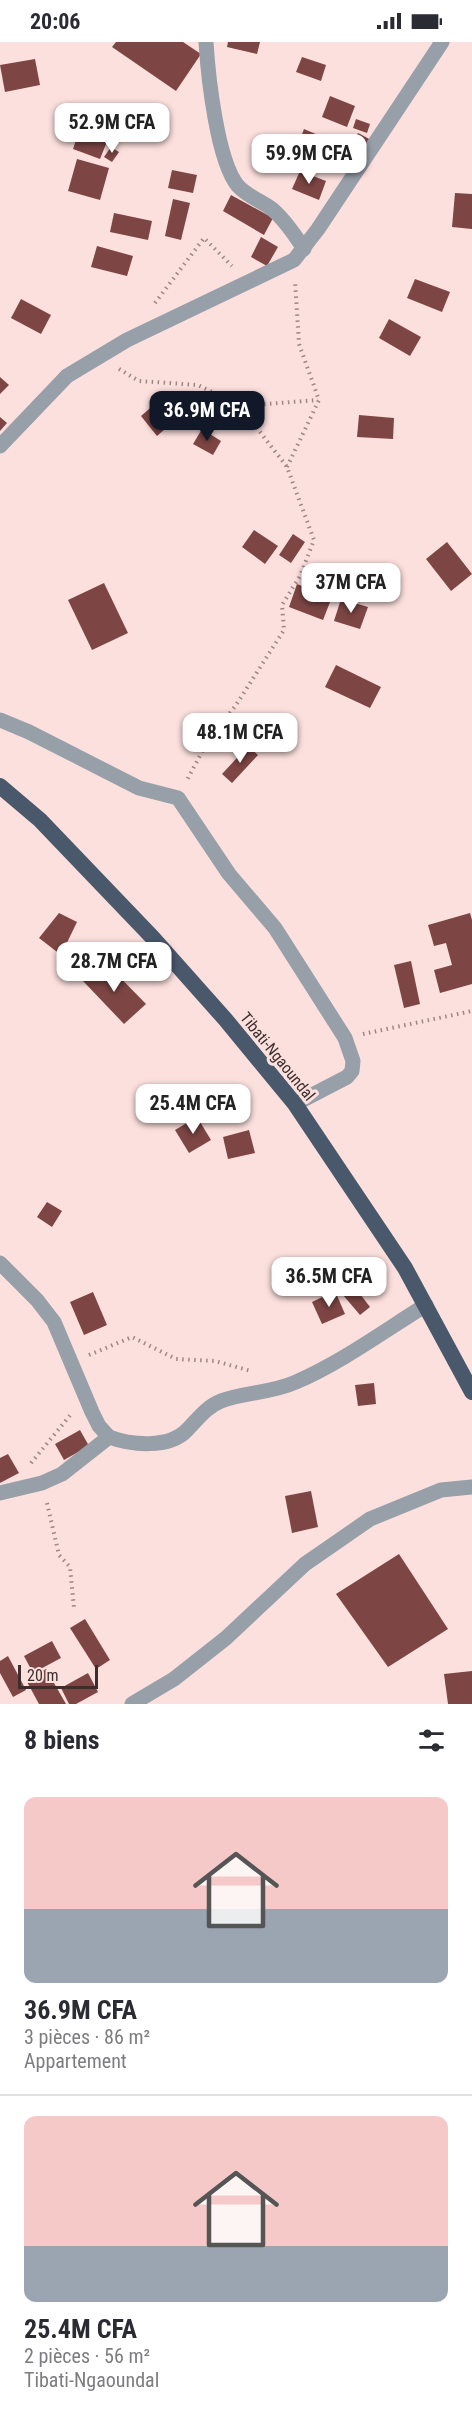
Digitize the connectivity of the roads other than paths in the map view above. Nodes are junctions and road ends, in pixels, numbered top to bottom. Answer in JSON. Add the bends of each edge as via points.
{"nodes":[{"id":1,"x":206,"y":42,"type":"edge"},
{"id":2,"x":442,"y":42,"type":"edge"},
{"id":3,"x":299,"y":254,"type":"junction"},
{"id":4,"x":0,"y":446,"type":"edge"},
{"id":5,"x":0,"y":720,"type":"edge"},
{"id":6,"x":0,"y":786,"type":"edge"},
{"id":7,"x":295,"y":1104,"type":"junction"},
{"id":8,"x":0,"y":1263,"type":"edge"},
{"id":9,"x":426,"y":1305,"type":"junction"},
{"id":10,"x":472,"y":1392,"type":"edge"},
{"id":11,"x":109,"y":1437,"type":"junction"},
{"id":12,"x":472,"y":1487,"type":"edge"},
{"id":13,"x":3,"y":1492,"type":"edge"},
{"id":14,"x":132,"y":1704,"type":"edge"}],
"edges":[{"from":1,"to":3,"type":"street","via":[[211,98],[232,176],[244,192],[281,218]]},
{"from":2,"to":3,"type":"street"},
{"from":3,"to":4,"type":"street","via":[[127,340],[67,376]]},
{"from":5,"to":7,"type":"street","via":[[131,784],[178,798],[229,874],[275,928],[345,1038],[353,1061],[352,1071]]},
{"from":6,"to":7,"type":"highway","name":"Tibati-Ngaoundal","via":[[40,820],[153,938]]},
{"from":7,"to":9,"type":"highway","name":"Tibati-Ngaoundal"},
{"from":8,"to":11,"type":"street","via":[[54,1322],[99,1426]]},
{"from":9,"to":10,"type":"highway","name":"Tibati-Ngaoundal"},
{"from":9,"to":11,"type":"street","via":[[296,1383],[219,1401],[175,1438],[150,1443]]},
{"from":11,"to":13,"type":"street","via":[[62,1474]]},
{"from":12,"to":14,"type":"street","via":[[441,1490],[370,1519],[305,1564],[218,1645]]}]}
